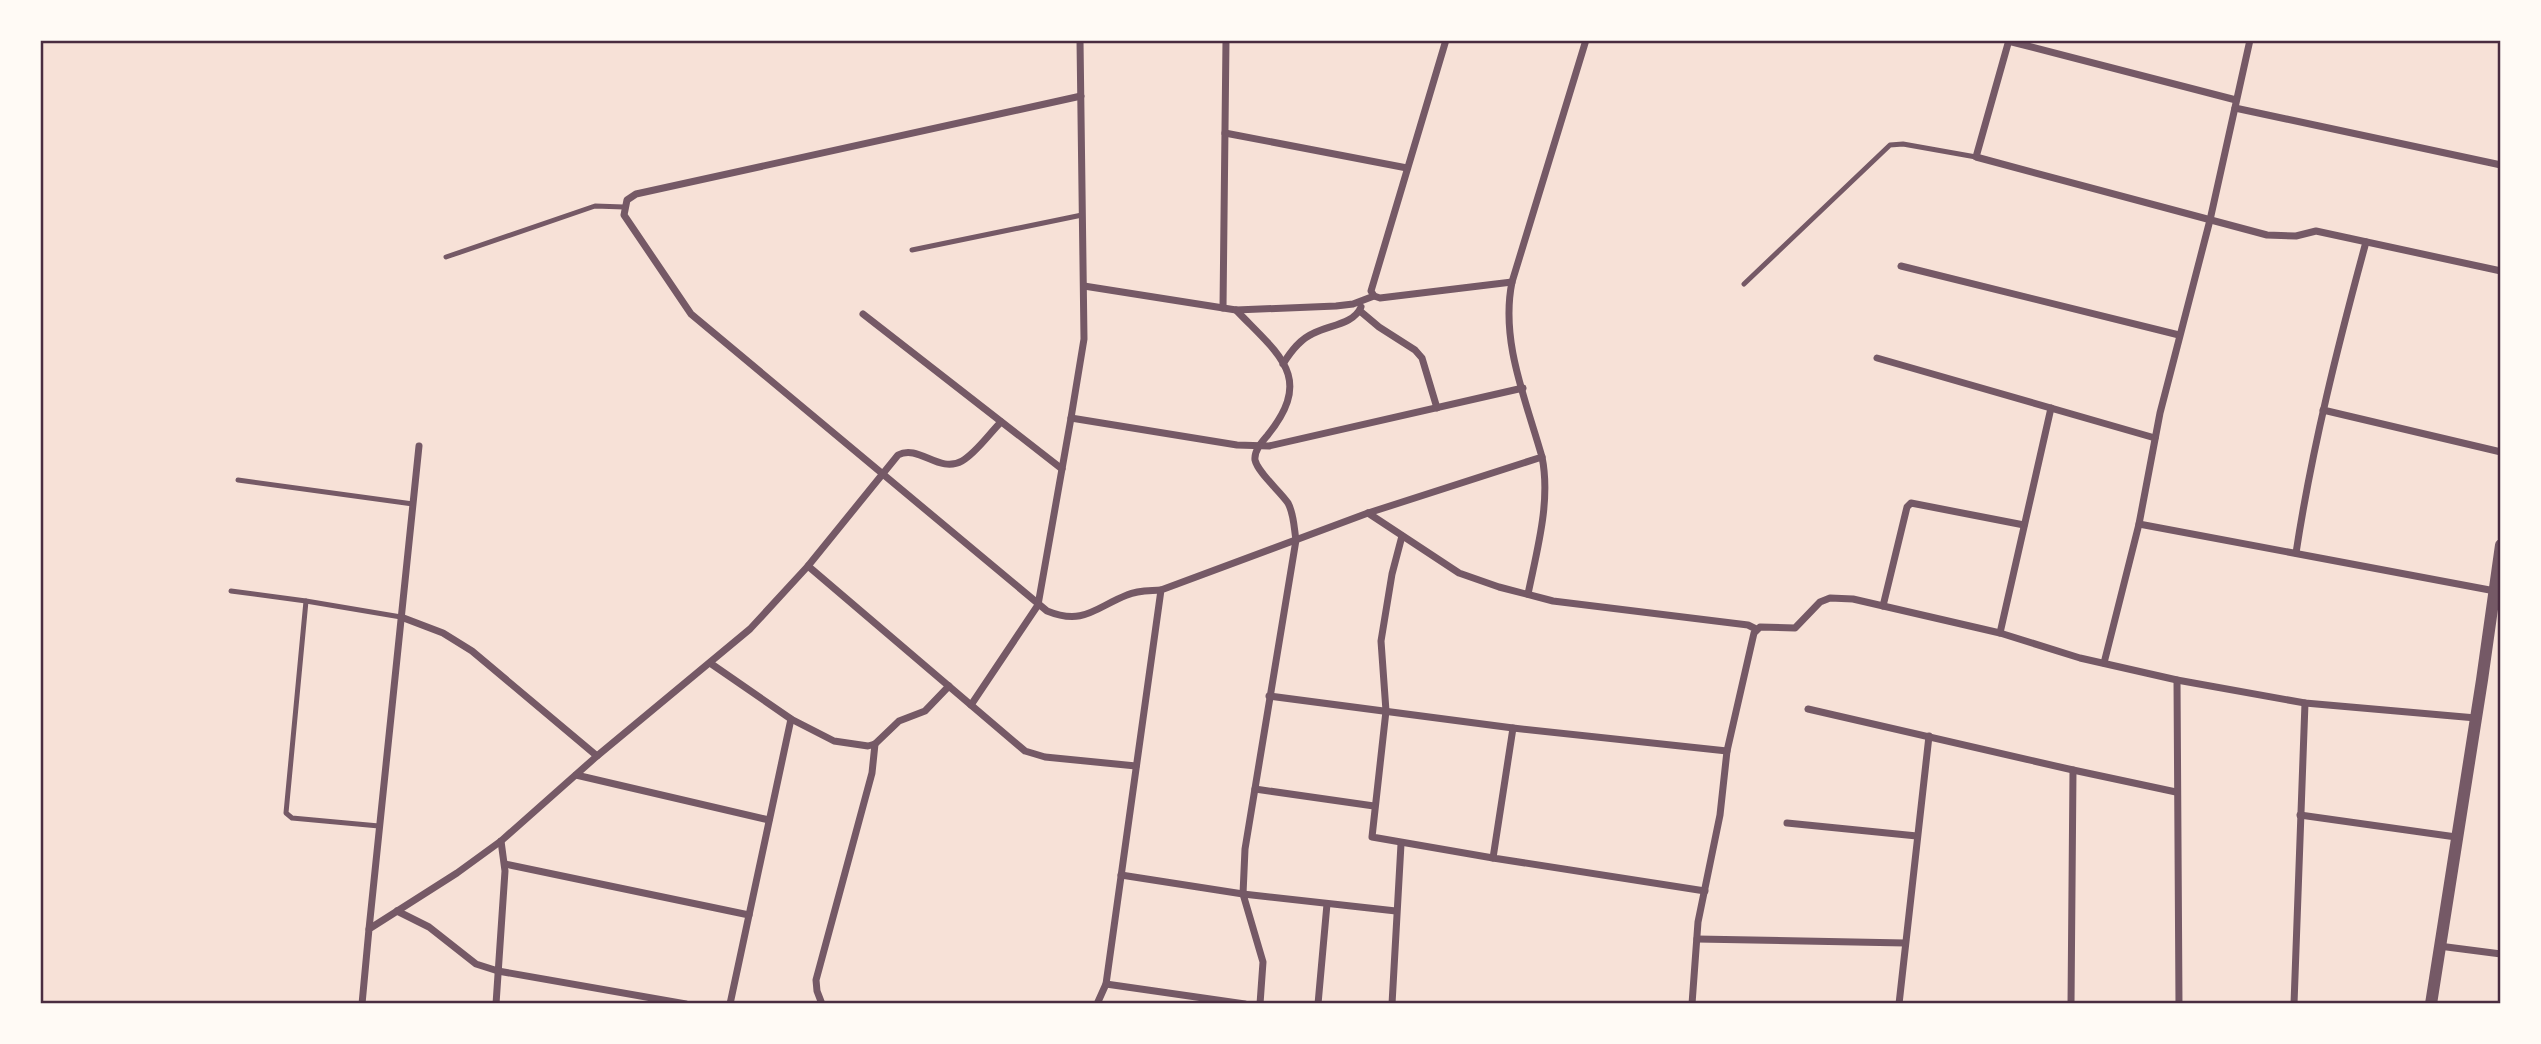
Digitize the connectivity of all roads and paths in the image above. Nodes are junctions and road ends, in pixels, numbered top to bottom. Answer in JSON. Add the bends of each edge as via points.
{"nodes":[{"id":1,"x":1080,"y":40,"type":"edge"},
{"id":2,"x":1226,"y":40,"type":"edge"},
{"id":3,"x":1446,"y":40,"type":"edge"},
{"id":4,"x":1586,"y":40,"type":"edge"},
{"id":5,"x":2250,"y":40,"type":"edge"},
{"id":6,"x":2009,"y":41,"type":"edge"},
{"id":7,"x":1081,"y":96,"type":"junction"},
{"id":8,"x":2236,"y":104,"type":"junction"},
{"id":9,"x":1225,"y":133,"type":"junction"},
{"id":10,"x":1976,"y":158,"type":"junction"},
{"id":11,"x":2501,"y":165,"type":"edge"},
{"id":12,"x":1408,"y":168,"type":"junction"},
{"id":13,"x":624,"y":207,"type":"junction"},
{"id":14,"x":1082,"y":215,"type":"junction"},
{"id":15,"x":2210,"y":220,"type":"junction"},
{"id":16,"x":2366,"y":242,"type":"junction"},
{"id":17,"x":912,"y":250,"type":"dead end"},
{"id":18,"x":446,"y":257,"type":"dead end"},
{"id":19,"x":1901,"y":267,"type":"dead end"},
{"id":20,"x":2501,"y":271,"type":"edge"},
{"id":21,"x":1513,"y":282,"type":"junction"},
{"id":22,"x":1744,"y":284,"type":"dead end"},
{"id":23,"x":1084,"y":286,"type":"junction"},
{"id":24,"x":1374,"y":296,"type":"junction"},
{"id":25,"x":1363,"y":301,"type":"junction"},
{"id":26,"x":1223,"y":308,"type":"junction"},
{"id":27,"x":1236,"y":310,"type":"junction"},
{"id":28,"x":1360,"y":311,"type":"junction"},
{"id":29,"x":863,"y":314,"type":"dead end"},
{"id":30,"x":2179,"y":335,"type":"junction"},
{"id":31,"x":1877,"y":358,"type":"dead end"},
{"id":32,"x":1283,"y":364,"type":"junction"},
{"id":33,"x":1523,"y":388,"type":"junction"},
{"id":34,"x":1437,"y":408,"type":"junction"},
{"id":35,"x":2050,"y":408,"type":"junction"},
{"id":36,"x":2323,"y":411,"type":"junction"},
{"id":37,"x":1072,"y":418,"type":"junction"},
{"id":38,"x":1001,"y":422,"type":"junction"},
{"id":39,"x":2155,"y":438,"type":"junction"},
{"id":40,"x":419,"y":446,"type":"dead end"},
{"id":41,"x":1258,"y":447,"type":"junction"},
{"id":42,"x":2501,"y":452,"type":"edge"},
{"id":43,"x":1542,"y":457,"type":"junction"},
{"id":44,"x":1062,"y":470,"type":"junction"},
{"id":45,"x":882,"y":475,"type":"junction"},
{"id":46,"x":238,"y":480,"type":"dead end"},
{"id":47,"x":413,"y":504,"type":"junction"},
{"id":48,"x":1368,"y":513,"type":"junction"},
{"id":49,"x":2139,"y":524,"type":"junction"},
{"id":50,"x":2024,"y":525,"type":"junction"},
{"id":51,"x":1402,"y":536,"type":"junction"},
{"id":52,"x":1296,"y":540,"type":"junction"},
{"id":53,"x":2501,"y":545,"type":"edge"},
{"id":54,"x":2296,"y":553,"type":"junction"},
{"id":55,"x":808,"y":566,"type":"junction"},
{"id":56,"x":1161,"y":590,"type":"junction"},
{"id":57,"x":231,"y":591,"type":"dead end"},
{"id":58,"x":2496,"y":591,"type":"junction"},
{"id":59,"x":1528,"y":594,"type":"junction"},
{"id":60,"x":306,"y":601,"type":"junction"},
{"id":61,"x":1038,"y":605,"type":"junction"},
{"id":62,"x":1883,"y":606,"type":"junction"},
{"id":63,"x":401,"y":617,"type":"junction"},
{"id":64,"x":1756,"y":629,"type":"junction"},
{"id":65,"x":2000,"y":633,"type":"junction"},
{"id":66,"x":710,"y":663,"type":"junction"},
{"id":67,"x":2104,"y":663,"type":"junction"},
{"id":68,"x":2177,"y":680,"type":"junction"},
{"id":69,"x":949,"y":686,"type":"junction"},
{"id":70,"x":1269,"y":696,"type":"junction"},
{"id":71,"x":2305,"y":703,"type":"junction"},
{"id":72,"x":971,"y":705,"type":"junction"},
{"id":73,"x":1808,"y":709,"type":"dead end"},
{"id":74,"x":1386,"y":711,"type":"junction"},
{"id":75,"x":2476,"y":718,"type":"junction"},
{"id":76,"x":791,"y":719,"type":"junction"},
{"id":77,"x":1513,"y":728,"type":"junction"},
{"id":78,"x":1928,"y":736,"type":"junction"},
{"id":79,"x":875,"y":744,"type":"junction"},
{"id":80,"x":1727,"y":751,"type":"junction"},
{"id":81,"x":597,"y":756,"type":"junction"},
{"id":82,"x":1136,"y":766,"type":"junction"},
{"id":83,"x":2073,"y":771,"type":"junction"},
{"id":84,"x":576,"y":775,"type":"junction"},
{"id":85,"x":1255,"y":789,"type":"junction"},
{"id":86,"x":2176,"y":792,"type":"junction"},
{"id":87,"x":1374,"y":806,"type":"junction"},
{"id":88,"x":2300,"y":815,"type":"junction"},
{"id":89,"x":769,"y":820,"type":"junction"},
{"id":90,"x":1787,"y":823,"type":"dead end"},
{"id":91,"x":379,"y":826,"type":"junction"},
{"id":92,"x":1917,"y":836,"type":"junction"},
{"id":93,"x":2456,"y":837,"type":"junction"},
{"id":94,"x":501,"y":841,"type":"junction"},
{"id":95,"x":1401,"y":844,"type":"junction"},
{"id":96,"x":1493,"y":858,"type":"junction"},
{"id":97,"x":505,"y":864,"type":"junction"},
{"id":98,"x":1121,"y":875,"type":"junction"},
{"id":99,"x":1704,"y":891,"type":"junction"},
{"id":100,"x":1243,"y":894,"type":"junction"},
{"id":101,"x":1327,"y":904,"type":"junction"},
{"id":102,"x":397,"y":911,"type":"junction"},
{"id":103,"x":1396,"y":911,"type":"junction"},
{"id":104,"x":749,"y":915,"type":"junction"},
{"id":105,"x":369,"y":929,"type":"junction"},
{"id":106,"x":1697,"y":939,"type":"junction"},
{"id":107,"x":1905,"y":943,"type":"junction"},
{"id":108,"x":2439,"y":946,"type":"junction"},
{"id":109,"x":2501,"y":954,"type":"edge"},
{"id":110,"x":498,"y":971,"type":"junction"},
{"id":111,"x":1106,"y":984,"type":"junction"},
{"id":112,"x":362,"y":1004,"type":"edge"},
{"id":113,"x":496,"y":1004,"type":"edge"},
{"id":114,"x":686,"y":1004,"type":"edge"},
{"id":115,"x":730,"y":1004,"type":"edge"},
{"id":116,"x":822,"y":1004,"type":"edge"},
{"id":117,"x":1097,"y":1004,"type":"edge"},
{"id":118,"x":1245,"y":1004,"type":"edge"},
{"id":119,"x":1260,"y":1004,"type":"edge"},
{"id":120,"x":1318,"y":1004,"type":"edge"},
{"id":121,"x":1392,"y":1004,"type":"edge"},
{"id":122,"x":1692,"y":1004,"type":"edge"},
{"id":123,"x":1899,"y":1004,"type":"edge"},
{"id":124,"x":2071,"y":1004,"type":"edge"},
{"id":125,"x":2179,"y":1004,"type":"edge"},
{"id":126,"x":2294,"y":1004,"type":"edge"},
{"id":127,"x":2431,"y":1004,"type":"edge"}],
"edges":[{"from":1,"to":7,"type":"street"},
{"from":2,"to":9,"type":"street"},
{"from":3,"to":12,"type":"street"},
{"from":4,"to":21,"type":"street"},
{"from":5,"to":8,"type":"street"},
{"from":6,"to":8,"type":"street"},
{"from":6,"to":10,"type":"street"},
{"from":7,"to":13,"type":"street","via":[[636,194]]},
{"from":7,"to":14,"type":"street"},
{"from":8,"to":11,"type":"street"},
{"from":8,"to":15,"type":"street"},
{"from":9,"to":12,"type":"street"},
{"from":9,"to":26,"type":"street"},
{"from":10,"to":15,"type":"street"},
{"from":10,"to":22,"type":"lane","via":[[1889,145]]},
{"from":12,"to":24,"type":"street","via":[[1373,283]]},
{"from":13,"to":18,"type":"lane","via":[[595,206]]},
{"from":13,"to":45,"type":"street","via":[[630,226],[691,314]]},
{"from":14,"to":17,"type":"lane"},
{"from":14,"to":23,"type":"street"},
{"from":15,"to":16,"type":"street","via":[[2267,235],[2296,236],[2316,230]]},
{"from":15,"to":30,"type":"street"},
{"from":16,"to":20,"type":"street"},
{"from":16,"to":36,"type":"street"},
{"from":19,"to":30,"type":"street"},
{"from":21,"to":24,"type":"street"},
{"from":21,"to":33,"type":"street","via":[[1508,303],[1510,340]]},
{"from":23,"to":26,"type":"street"},
{"from":23,"to":37,"type":"street","via":[[1084,339]]},
{"from":24,"to":25,"type":"street"},
{"from":25,"to":27,"type":"street"},
{"from":25,"to":28,"type":"street"},
{"from":26,"to":27,"type":"street"},
{"from":27,"to":32,"type":"street"},
{"from":28,"to":32,"type":"street","via":[[1303,340]]},
{"from":28,"to":34,"type":"street","via":[[1422,358]]},
{"from":29,"to":38,"type":"street"},
{"from":30,"to":39,"type":"street"},
{"from":31,"to":35,"type":"street"},
{"from":32,"to":41,"type":"street","via":[[1291,391],[1278,423]]},
{"from":33,"to":34,"type":"street"},
{"from":33,"to":43,"type":"street"},
{"from":34,"to":41,"type":"street"},
{"from":35,"to":39,"type":"street"},
{"from":35,"to":50,"type":"street"},
{"from":36,"to":42,"type":"street"},
{"from":36,"to":54,"type":"street"},
{"from":37,"to":41,"type":"street"},
{"from":37,"to":44,"type":"street"},
{"from":38,"to":44,"type":"street"},
{"from":38,"to":45,"type":"street","via":[[961,462],[944,464],[902,452]]},
{"from":39,"to":49,"type":"street"},
{"from":40,"to":47,"type":"street"},
{"from":41,"to":52,"type":"street","via":[[1255,461],[1291,509]]},
{"from":43,"to":48,"type":"street"},
{"from":43,"to":59,"type":"street","via":[[1544,499]]},
{"from":44,"to":61,"type":"street"},
{"from":45,"to":55,"type":"street"},
{"from":45,"to":61,"type":"street"},
{"from":46,"to":47,"type":"lane"},
{"from":47,"to":63,"type":"street"},
{"from":48,"to":51,"type":"street"},
{"from":48,"to":52,"type":"street"},
{"from":49,"to":54,"type":"street"},
{"from":49,"to":67,"type":"street"},
{"from":50,"to":62,"type":"street","via":[[1911,503]]},
{"from":50,"to":65,"type":"street"},
{"from":51,"to":59,"type":"street","via":[[1459,573]]},
{"from":51,"to":74,"type":"street","via":[[1381,641]]},
{"from":52,"to":56,"type":"street"},
{"from":52,"to":70,"type":"street"},
{"from":53,"to":58,"type":"street"},
{"from":54,"to":58,"type":"street"},
{"from":55,"to":66,"type":"street","via":[[750,629]]},
{"from":55,"to":69,"type":"street"},
{"from":56,"to":61,"type":"street","via":[[1128,594],[1079,617],[1058,616]]},
{"from":56,"to":82,"type":"street"},
{"from":57,"to":60,"type":"lane"},
{"from":58,"to":75,"type":"street"},
{"from":59,"to":64,"type":"street"},
{"from":60,"to":63,"type":"lane"},
{"from":60,"to":91,"type":"lane","via":[[286,813],[292,818]]},
{"from":61,"to":72,"type":"street"},
{"from":62,"to":64,"type":"street","via":[[1830,598],[1794,628]]},
{"from":62,"to":65,"type":"street"},
{"from":63,"to":81,"type":"street","via":[[443,633],[472,652]]},
{"from":63,"to":91,"type":"street"},
{"from":64,"to":80,"type":"street"},
{"from":65,"to":67,"type":"street"},
{"from":66,"to":76,"type":"street"},
{"from":66,"to":81,"type":"street"},
{"from":67,"to":68,"type":"street"},
{"from":68,"to":71,"type":"street"},
{"from":68,"to":86,"type":"street"},
{"from":69,"to":72,"type":"street"},
{"from":69,"to":79,"type":"street","via":[[925,711],[899,721]]},
{"from":70,"to":74,"type":"street"},
{"from":70,"to":85,"type":"street"},
{"from":71,"to":75,"type":"street"},
{"from":71,"to":88,"type":"street"},
{"from":72,"to":82,"type":"street","via":[[1035,755]]},
{"from":73,"to":78,"type":"street"},
{"from":74,"to":77,"type":"street"},
{"from":74,"to":87,"type":"street"},
{"from":75,"to":93,"type":"street"},
{"from":76,"to":79,"type":"street","via":[[834,741]]},
{"from":76,"to":89,"type":"street"},
{"from":77,"to":80,"type":"street"},
{"from":77,"to":96,"type":"street"},
{"from":78,"to":83,"type":"street"},
{"from":78,"to":92,"type":"street"},
{"from":79,"to":116,"type":"street","via":[[872,773],[816,980]]},
{"from":80,"to":99,"type":"street"},
{"from":81,"to":84,"type":"street"},
{"from":82,"to":98,"type":"street"},
{"from":83,"to":86,"type":"street"},
{"from":83,"to":124,"type":"street"},
{"from":84,"to":89,"type":"street"},
{"from":84,"to":94,"type":"street"},
{"from":85,"to":87,"type":"street"},
{"from":85,"to":100,"type":"street"},
{"from":86,"to":125,"type":"street"},
{"from":87,"to":95,"type":"street","via":[[1372,837]]},
{"from":88,"to":93,"type":"street"},
{"from":88,"to":126,"type":"street"},
{"from":89,"to":104,"type":"street"},
{"from":90,"to":92,"type":"street"},
{"from":91,"to":105,"type":"street"},
{"from":92,"to":107,"type":"street"},
{"from":93,"to":108,"type":"street"},
{"from":94,"to":97,"type":"street"},
{"from":94,"to":102,"type":"street"},
{"from":95,"to":96,"type":"street"},
{"from":95,"to":103,"type":"street"},
{"from":96,"to":99,"type":"street"},
{"from":97,"to":104,"type":"street"},
{"from":97,"to":110,"type":"street"},
{"from":98,"to":100,"type":"street"},
{"from":98,"to":111,"type":"street"},
{"from":99,"to":106,"type":"street"},
{"from":100,"to":101,"type":"street"},
{"from":100,"to":119,"type":"street","via":[[1263,962]]},
{"from":101,"to":103,"type":"street"},
{"from":101,"to":120,"type":"street"},
{"from":102,"to":105,"type":"street"},
{"from":102,"to":110,"type":"street","via":[[429,928],[476,964]]},
{"from":103,"to":121,"type":"street"},
{"from":104,"to":115,"type":"street"},
{"from":105,"to":112,"type":"street"},
{"from":106,"to":107,"type":"street"},
{"from":106,"to":122,"type":"street"},
{"from":107,"to":123,"type":"street"},
{"from":108,"to":109,"type":"street"},
{"from":108,"to":127,"type":"street"},
{"from":110,"to":113,"type":"street"},
{"from":110,"to":114,"type":"street"},
{"from":111,"to":117,"type":"street"},
{"from":111,"to":118,"type":"street"}]}
